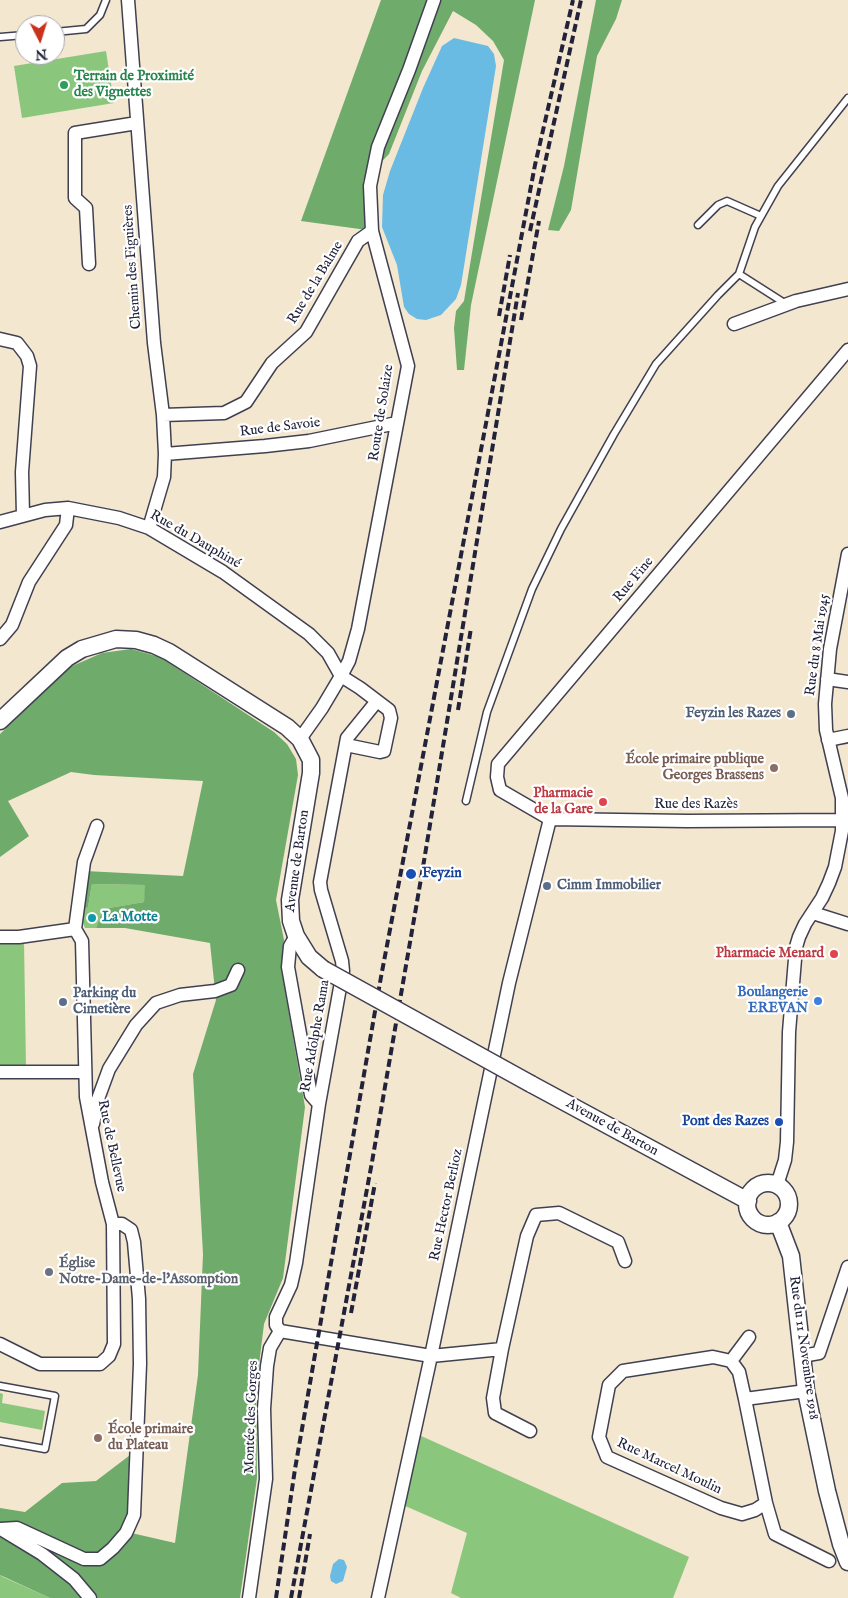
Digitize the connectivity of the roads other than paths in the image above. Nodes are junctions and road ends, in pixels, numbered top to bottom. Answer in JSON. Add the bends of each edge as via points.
{"nodes":[{"id":1,"x":106,"y":0,"type":"edge"},
{"id":2,"x":128,"y":0,"type":"edge"},
{"id":3,"x":434,"y":0,"type":"edge"},
{"id":4,"x":65,"y":31,"type":"edge"},
{"id":5,"x":15,"y":35,"type":"edge"},
{"id":6,"x":0,"y":36,"type":"edge"},
{"id":7,"x":848,"y":98,"type":"edge"},
{"id":8,"x":137,"y":123,"type":"junction"},
{"id":9,"x":761,"y":216,"type":"junction"},
{"id":10,"x":698,"y":226,"type":"dead end"},
{"id":11,"x":372,"y":231,"type":"junction"},
{"id":12,"x":89,"y":264,"type":"dead end"},
{"id":13,"x":739,"y":274,"type":"junction"},
{"id":14,"x":848,"y":289,"type":"edge"},
{"id":15,"x":786,"y":304,"type":"junction"},
{"id":16,"x":734,"y":324,"type":"dead end"},
{"id":17,"x":0,"y":339,"type":"edge"},
{"id":18,"x":848,"y":350,"type":"edge"},
{"id":19,"x":163,"y":415,"type":"junction"},
{"id":20,"x":397,"y":423,"type":"junction"},
{"id":21,"x":165,"y":454,"type":"junction"},
{"id":22,"x":68,"y":508,"type":"junction"},
{"id":23,"x":23,"y":515,"type":"junction"},
{"id":24,"x":0,"y":522,"type":"edge"},
{"id":25,"x":149,"y":528,"type":"junction"},
{"id":26,"x":848,"y":554,"type":"edge"},
{"id":27,"x":0,"y":639,"type":"edge"},
{"id":28,"x":341,"y":676,"type":"junction"},
{"id":29,"x":827,"y":678,"type":"junction"},
{"id":30,"x":848,"y":682,"type":"edge"},
{"id":31,"x":378,"y":701,"type":"junction"},
{"id":32,"x":0,"y":721,"type":"edge"},
{"id":33,"x":848,"y":736,"type":"edge"},
{"id":34,"x":300,"y":739,"type":"junction"},
{"id":35,"x":828,"y":740,"type":"junction"},
{"id":36,"x":346,"y":745,"type":"junction"},
{"id":37,"x":466,"y":800,"type":"dead end"},
{"id":38,"x":550,"y":819,"type":"junction"},
{"id":39,"x":842,"y":820,"type":"junction"},
{"id":40,"x":97,"y":826,"type":"dead end"},
{"id":41,"x":812,"y":913,"type":"junction"},
{"id":42,"x":848,"y":924,"type":"edge"},
{"id":43,"x":75,"y":929,"type":"junction"},
{"id":44,"x":296,"y":936,"type":"junction"},
{"id":45,"x":0,"y":938,"type":"edge"},
{"id":46,"x":238,"y":970,"type":"dead end"},
{"id":47,"x":0,"y":1072,"type":"edge"},
{"id":48,"x":85,"y":1072,"type":"junction"},
{"id":49,"x":320,"y":1104,"type":"junction"},
{"id":50,"x":92,"y":1129,"type":"junction"},
{"id":51,"x":778,"y":1185,"type":"junction"},
{"id":52,"x":748,"y":1201,"type":"junction"},
{"id":53,"x":778,"y":1222,"type":"junction"},
{"id":54,"x":113,"y":1224,"type":"junction"},
{"id":55,"x":625,"y":1261,"type":"dead end"},
{"id":56,"x":848,"y":1267,"type":"edge"},
{"id":57,"x":280,"y":1331,"type":"junction"},
{"id":58,"x":749,"y":1337,"type":"dead end"},
{"id":59,"x":0,"y":1344,"type":"edge"},
{"id":60,"x":502,"y":1348,"type":"junction"},
{"id":61,"x":431,"y":1356,"type":"junction"},
{"id":62,"x":802,"y":1356,"type":"junction"},
{"id":63,"x":731,"y":1361,"type":"junction"},
{"id":64,"x":0,"y":1386,"type":"edge"},
{"id":65,"x":806,"y":1390,"type":"junction"},
{"id":66,"x":746,"y":1399,"type":"junction"},
{"id":67,"x":530,"y":1431,"type":"dead end"},
{"id":68,"x":0,"y":1441,"type":"edge"},
{"id":69,"x":766,"y":1504,"type":"junction"},
{"id":70,"x":0,"y":1529,"type":"edge"},
{"id":71,"x":829,"y":1560,"type":"dead end"},
{"id":72,"x":848,"y":1562,"type":"edge"},
{"id":73,"x":90,"y":1598,"type":"edge"},
{"id":74,"x":249,"y":1598,"type":"edge"},
{"id":75,"x":378,"y":1598,"type":"edge"}],
"edges":[{"from":1,"to":4,"type":"lane","via":[[100,14],[86,29]]},
{"from":2,"to":8,"type":"street","name":"Chemin des Figuières"},
{"from":3,"to":11,"type":"street","name":"Route de Solaize","via":[[378,147],[370,186]]},
{"from":5,"to":6,"type":"lane"},
{"from":7,"to":9,"type":"lane","via":[[778,186]]},
{"from":8,"to":12,"type":"street","via":[[75,133],[75,198],[86,208]]},
{"from":8,"to":19,"type":"street","name":"Chemin des Figuières","via":[[154,343]]},
{"from":9,"to":10,"type":"lane","via":[[727,201],[718,205]]},
{"from":9,"to":13,"type":"lane"},
{"from":11,"to":19,"type":"street","name":"Rue de la Balme","via":[[358,241],[306,332],[272,363],[246,402],[224,413]]},
{"from":11,"to":20,"type":"street","name":"Route de Solaize","via":[[408,366]]},
{"from":13,"to":15,"type":"lane"},
{"from":13,"to":37,"type":"lane","via":[[656,364],[561,529],[532,589],[487,712]]},
{"from":14,"to":15,"type":"street"},
{"from":15,"to":16,"type":"street"},
{"from":17,"to":23,"type":"street","via":[[17,343],[28,356],[30,366],[22,472]]},
{"from":18,"to":38,"type":"street","name":"Rue Fine","via":[[498,764],[500,790]]},
{"from":19,"to":21,"type":"street","name":"Chemin des Figuières"},
{"from":20,"to":21,"type":"street","name":"Rue de Savoie","via":[[309,441]]},
{"from":20,"to":28,"type":"street","name":"Route de Solaize","via":[[358,629]]},
{"from":21,"to":25,"type":"street","name":"Chemin des Figuières","via":[[164,477]]},
{"from":22,"to":23,"type":"street","name":"Rue du Dauphiné"},
{"from":22,"to":25,"type":"street","name":"Rue du Dauphiné","via":[[120,518]]},
{"from":22,"to":27,"type":"street","via":[[66,525],[29,582],[12,625]]},
{"from":23,"to":24,"type":"street","name":"Rue du Dauphiné"},
{"from":25,"to":28,"type":"street","name":"Rue du Dauphiné","via":[[223,572],[302,628],[328,653]]},
{"from":26,"to":29,"type":"street","name":"Rue du 8 Mai 1945"},
{"from":28,"to":31,"type":"street"},
{"from":28,"to":34,"type":"street","name":"Route de Solaize"},
{"from":29,"to":30,"type":"street"},
{"from":29,"to":35,"type":"street","name":"Rue du 8 Mai 1945","via":[[825,718]]},
{"from":31,"to":36,"type":"street","name":"Rue Adolphe Rama","via":[[347,738]]},
{"from":31,"to":36,"type":"street","via":[[391,714],[384,751]]},
{"from":32,"to":34,"type":"street","name":"Avenue de Barton","via":[[67,658],[82,649],[116,639],[136,640],[169,652],[288,727]]},
{"from":33,"to":35,"type":"street"},
{"from":34,"to":44,"type":"street","name":"Avenue de Barton","via":[[311,760],[311,773],[290,900]]},
{"from":35,"to":39,"type":"street","name":"Rue du 8 Mai 1945","via":[[842,798]]},
{"from":36,"to":49,"type":"street","name":"Rue Adolphe Rama","via":[[320,882],[343,971]]},
{"from":38,"to":39,"type":"street","name":"Rue des Razès"},
{"from":38,"to":61,"type":"street","name":"Rue Hector Berlioz","via":[[508,983]]},
{"from":39,"to":41,"type":"street","name":"Rue du 8 Mai 1945","via":[[834,867],[822,898]]},
{"from":40,"to":43,"type":"street","name":"Rue de Bellevue","via":[[84,862]]},
{"from":41,"to":42,"type":"street"},
{"from":41,"to":51,"type":"street","via":[[796,947],[789,1032],[786,1151]]},
{"from":43,"to":45,"type":"street"},
{"from":43,"to":48,"type":"street","name":"Rue de Bellevue","via":[[82,941]]},
{"from":44,"to":49,"type":"street","via":[[290,946],[288,967],[311,1095]]},
{"from":44,"to":52,"type":"street","name":"Avenue de Barton","bridge":true,"via":[[309,957],[323,969]]},
{"from":46,"to":50,"type":"street","via":[[231,985],[215,991],[180,995],[156,1004],[136,1025],[109,1069]]},
{"from":47,"to":48,"type":"street"},
{"from":48,"to":50,"type":"street","name":"Rue de Bellevue"},
{"from":49,"to":57,"type":"street","name":"Rue Adolphe Rama","via":[[292,1285],[276,1317]]},
{"from":50,"to":54,"type":"street","name":"Rue de Bellevue"},
{"from":51,"to":52,"type":"street","via":[[758,1186]]},
{"from":51,"to":53,"type":"street","via":[[787,1194],[789,1207]]},
{"from":52,"to":53,"type":"street","via":[[750,1214],[759,1223]]},
{"from":53,"to":62,"type":"street","name":"Rue du 11 Novembre 1918","via":[[791,1256]]},
{"from":54,"to":59,"type":"street","name":"Rue de Bellevue","via":[[114,1344],[109,1356],[100,1364],[40,1364]]},
{"from":54,"to":70,"type":"street","via":[[122,1224],[131,1230],[139,1299],[140,1364],[134,1515],[126,1532],[100,1560],[84,1559],[17,1528]]},
{"from":55,"to":60,"type":"street","via":[[618,1242],[559,1214],[536,1215],[527,1236]]},
{"from":56,"to":62,"type":"street","via":[[819,1353]]},
{"from":57,"to":61,"type":"street"},
{"from":57,"to":74,"type":"street","name":"Montée des Gorges","via":[[270,1348],[267,1366],[264,1408],[266,1479]]},
{"from":58,"to":63,"type":"street"},
{"from":60,"to":61,"type":"street"},
{"from":60,"to":67,"type":"street","via":[[493,1398],[495,1413]]},
{"from":61,"to":75,"type":"street","name":"Rue Hector Berlioz"},
{"from":62,"to":65,"type":"street","name":"Rue du 11 Novembre 1918"},
{"from":63,"to":66,"type":"street"},
{"from":63,"to":69,"type":"street","name":"Rue Marcel Moulin","via":[[713,1357],[623,1371],[609,1385],[599,1437],[607,1457],[721,1508],[742,1514]]},
{"from":64,"to":68,"type":"lane","via":[[55,1396],[45,1449]]},
{"from":65,"to":66,"type":"street"},
{"from":65,"to":72,"type":"street","name":"Rue du 11 Novembre 1918","via":[[827,1491]]},
{"from":66,"to":69,"type":"street"},
{"from":69,"to":71,"type":"street","via":[[775,1534]]},
{"from":70,"to":73,"type":"street","via":[[42,1554],[74,1579]]}]}
